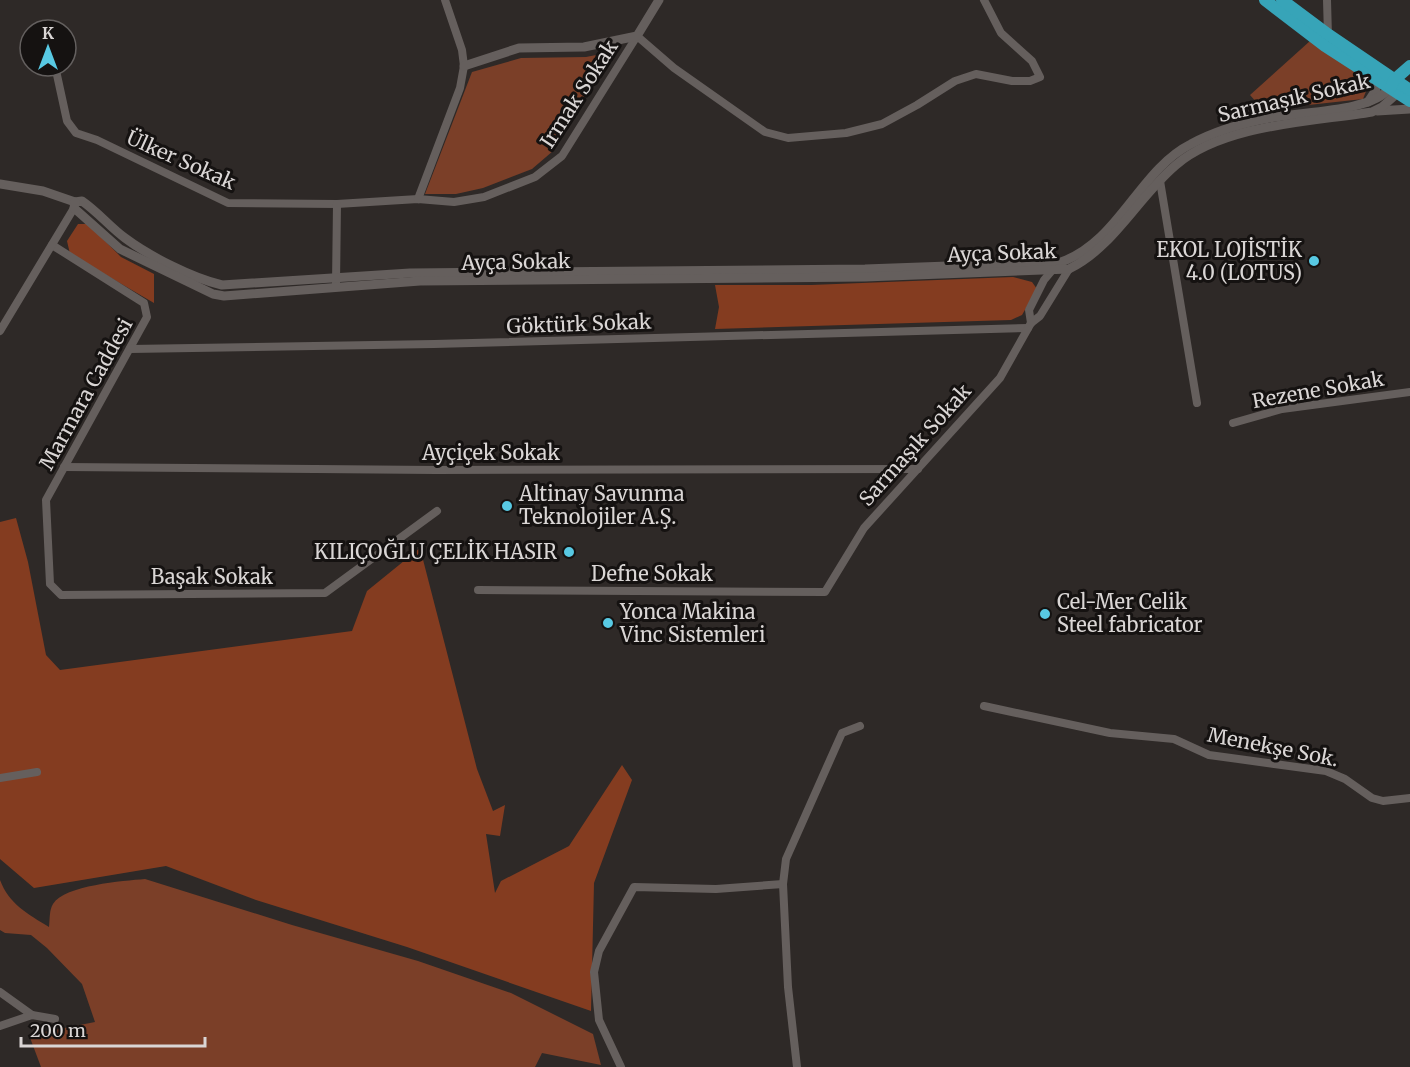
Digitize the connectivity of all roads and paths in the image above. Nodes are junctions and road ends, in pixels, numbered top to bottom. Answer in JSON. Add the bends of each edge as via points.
{"nodes":[{"id":1,"x":445,"y":0,"type":"edge"},
{"id":2,"x":659,"y":0,"type":"edge"},
{"id":3,"x":984,"y":0,"type":"edge"},
{"id":4,"x":1265,"y":0,"type":"edge"},
{"id":5,"x":1282,"y":0,"type":"edge"},
{"id":6,"x":1327,"y":0,"type":"edge"},
{"id":7,"x":637,"y":36,"type":"junction"},
{"id":8,"x":1327,"y":41,"type":"junction"},
{"id":9,"x":464,"y":66,"type":"junction"},
{"id":10,"x":1410,"y":66,"type":"edge"},
{"id":11,"x":58,"y":78,"type":"edge"},
{"id":12,"x":1373,"y":78,"type":"junction"},
{"id":13,"x":1401,"y":86,"type":"edge"},
{"id":14,"x":1410,"y":101,"type":"edge"},
{"id":15,"x":1364,"y":104,"type":"junction"},
{"id":16,"x":1410,"y":110,"type":"edge"},
{"id":17,"x":1372,"y":112,"type":"junction"},
{"id":18,"x":1244,"y":129,"type":"junction"},
{"id":19,"x":1172,"y":164,"type":"junction"},
{"id":20,"x":1160,"y":180,"type":"junction"},
{"id":21,"x":0,"y":184,"type":"edge"},
{"id":22,"x":418,"y":199,"type":"junction"},
{"id":23,"x":337,"y":204,"type":"junction"},
{"id":24,"x":75,"y":205,"type":"junction"},
{"id":25,"x":52,"y":245,"type":"junction"},
{"id":26,"x":1067,"y":263,"type":"junction"},
{"id":27,"x":1035,"y":267,"type":"junction"},
{"id":28,"x":1052,"y":269,"type":"junction"},
{"id":29,"x":673,"y":274,"type":"junction"},
{"id":30,"x":336,"y":283,"type":"junction"},
{"id":31,"x":1042,"y":284,"type":"junction"},
{"id":32,"x":1054,"y":292,"type":"junction"},
{"id":33,"x":1030,"y":326,"type":"junction"},
{"id":34,"x":0,"y":331,"type":"edge"},
{"id":35,"x":130,"y":349,"type":"junction"},
{"id":36,"x":1410,"y":392,"type":"edge"},
{"id":37,"x":1197,"y":403,"type":"dead end"},
{"id":38,"x":1233,"y":423,"type":"dead end"},
{"id":39,"x":64,"y":467,"type":"junction"},
{"id":40,"x":918,"y":469,"type":"junction"},
{"id":41,"x":46,"y":500,"type":"joint"},
{"id":42,"x":437,"y":511,"type":"dead end"},
{"id":43,"x":478,"y":590,"type":"dead end"},
{"id":44,"x":825,"y":592,"type":"joint"},
{"id":45,"x":984,"y":706,"type":"dead end"},
{"id":46,"x":860,"y":726,"type":"dead end"},
{"id":47,"x":38,"y":772,"type":"dead end"},
{"id":48,"x":0,"y":778,"type":"edge"},
{"id":49,"x":1410,"y":798,"type":"edge"},
{"id":50,"x":783,"y":884,"type":"junction"},
{"id":51,"x":0,"y":992,"type":"edge"},
{"id":52,"x":32,"y":1015,"type":"junction"},
{"id":53,"x":55,"y":1019,"type":"dead end"},
{"id":54,"x":0,"y":1026,"type":"edge"},
{"id":55,"x":621,"y":1067,"type":"edge"},
{"id":56,"x":797,"y":1067,"type":"edge"}],
"edges":[{"from":1,"to":9,"type":"street"},
{"from":2,"to":7,"type":"street"},
{"from":3,"to":7,"type":"street","via":[[1001,33],[1032,61],[1040,77],[1012,81],[976,74],[955,81],[882,124],[846,133],[788,138],[765,132],[674,68]]},
{"from":4,"to":8,"type":"main road"},
{"from":5,"to":8,"type":"main road"},
{"from":6,"to":8,"type":"street"},
{"from":7,"to":9,"type":"street","via":[[584,47],[519,48]]},
{"from":7,"to":22,"type":"street","name":"Irmak Sokak","via":[[562,156],[536,177],[484,196],[454,201]]},
{"from":8,"to":12,"type":"main road"},
{"from":8,"to":13,"type":"main road"},
{"from":9,"to":22,"type":"street","via":[[460,88]]},
{"from":10,"to":13,"type":"main road"},
{"from":11,"to":23,"type":"street","name":"Ülker Sokak","via":[[67,121],[76,133],[228,202]]},
{"from":12,"to":13,"type":"main road"},
{"from":12,"to":15,"type":"street","via":[[1374,94]]},
{"from":13,"to":14,"type":"main road"},
{"from":13,"to":15,"type":"street","name":"Sarmaşık Sokak"},
{"from":13,"to":17,"type":"street","name":"Sarmaşık Sokak"},
{"from":15,"to":18,"type":"street","name":"Sarmaşık Sokak","via":[[1269,118]]},
{"from":16,"to":17,"type":"street"},
{"from":17,"to":18,"type":"street","name":"Sarmaşık Sokak"},
{"from":18,"to":19,"type":"street","name":"Sarmaşık Sokak","via":[[1221,131],[1189,145]]},
{"from":19,"to":20,"type":"street","name":"Sarmaşık Sokak"},
{"from":19,"to":26,"type":"street","name":"Sarmaşık Sokak","via":[[1157,172],[1102,236]]},
{"from":20,"to":26,"type":"street","name":"Sarmaşık Sokak","via":[[1083,262]]},
{"from":20,"to":37,"type":"street"},
{"from":21,"to":24,"type":"street","via":[[43,191]]},
{"from":22,"to":23,"type":"street","name":"Irmak Sokak"},
{"from":23,"to":30,"type":"street"},
{"from":24,"to":25,"type":"street"},
{"from":24,"to":30,"type":"street","via":[[82,201],[150,254],[210,282]]},
{"from":25,"to":34,"type":"street"},
{"from":25,"to":35,"type":"street","name":"Marmara Caddesi","via":[[144,303],[147,317]]},
{"from":26,"to":27,"type":"street","name":"Ayça Sokak"},
{"from":26,"to":28,"type":"street","name":"Ayça Sokak"},
{"from":26,"to":32,"type":"street","name":"Sarmaşık Sokak"},
{"from":27,"to":28,"type":"street","name":"Ayça Sokak"},
{"from":27,"to":29,"type":"street","name":"Ayça Sokak","via":[[865,277]]},
{"from":27,"to":31,"type":"street"},
{"from":28,"to":31,"type":"street","name":"Sarmaşık Sokak"},
{"from":28,"to":32,"type":"street"},
{"from":29,"to":30,"type":"street","name":"Ayça Sokak"},
{"from":29,"to":30,"type":"street","name":"Ayça Sokak","via":[[410,273]]},
{"from":31,"to":33,"type":"street","name":"Sarmaşık Sokak","via":[[1029,310]]},
{"from":32,"to":33,"type":"street","name":"Sarmaşık Sokak"},
{"from":33,"to":35,"type":"street","name":"Göktürk Sokak"},
{"from":33,"to":40,"type":"street","name":"Sarmaşık Sokak","via":[[1000,378]]},
{"from":35,"to":39,"type":"street","name":"Marmara Caddesi"},
{"from":36,"to":38,"type":"street","name":"Rezene Sokak","via":[[1282,409]]},
{"from":39,"to":40,"type":"street","name":"Ayçiçek Sokak"},
{"from":39,"to":41,"type":"street","name":"Marmara Caddesi"},
{"from":40,"to":44,"type":"street","name":"Sarmaşık Sokak","via":[[864,528]]},
{"from":41,"to":42,"type":"street","name":"Başak Sokak","via":[[50,584],[61,595],[325,593]]},
{"from":43,"to":44,"type":"street","name":"Defne Sokak"},
{"from":45,"to":49,"type":"street","name":"Menekşe Sok.","via":[[1110,733],[1174,738],[1209,755],[1326,771],[1383,801]]},
{"from":46,"to":50,"type":"street","via":[[842,733],[786,859]]},
{"from":47,"to":48,"type":"street"},
{"from":50,"to":55,"type":"street","via":[[716,890],[634,887],[599,951],[594,972],[599,1020]]},
{"from":50,"to":56,"type":"street"},
{"from":51,"to":52,"type":"street"},
{"from":52,"to":53,"type":"street"},
{"from":52,"to":54,"type":"street"}]}
